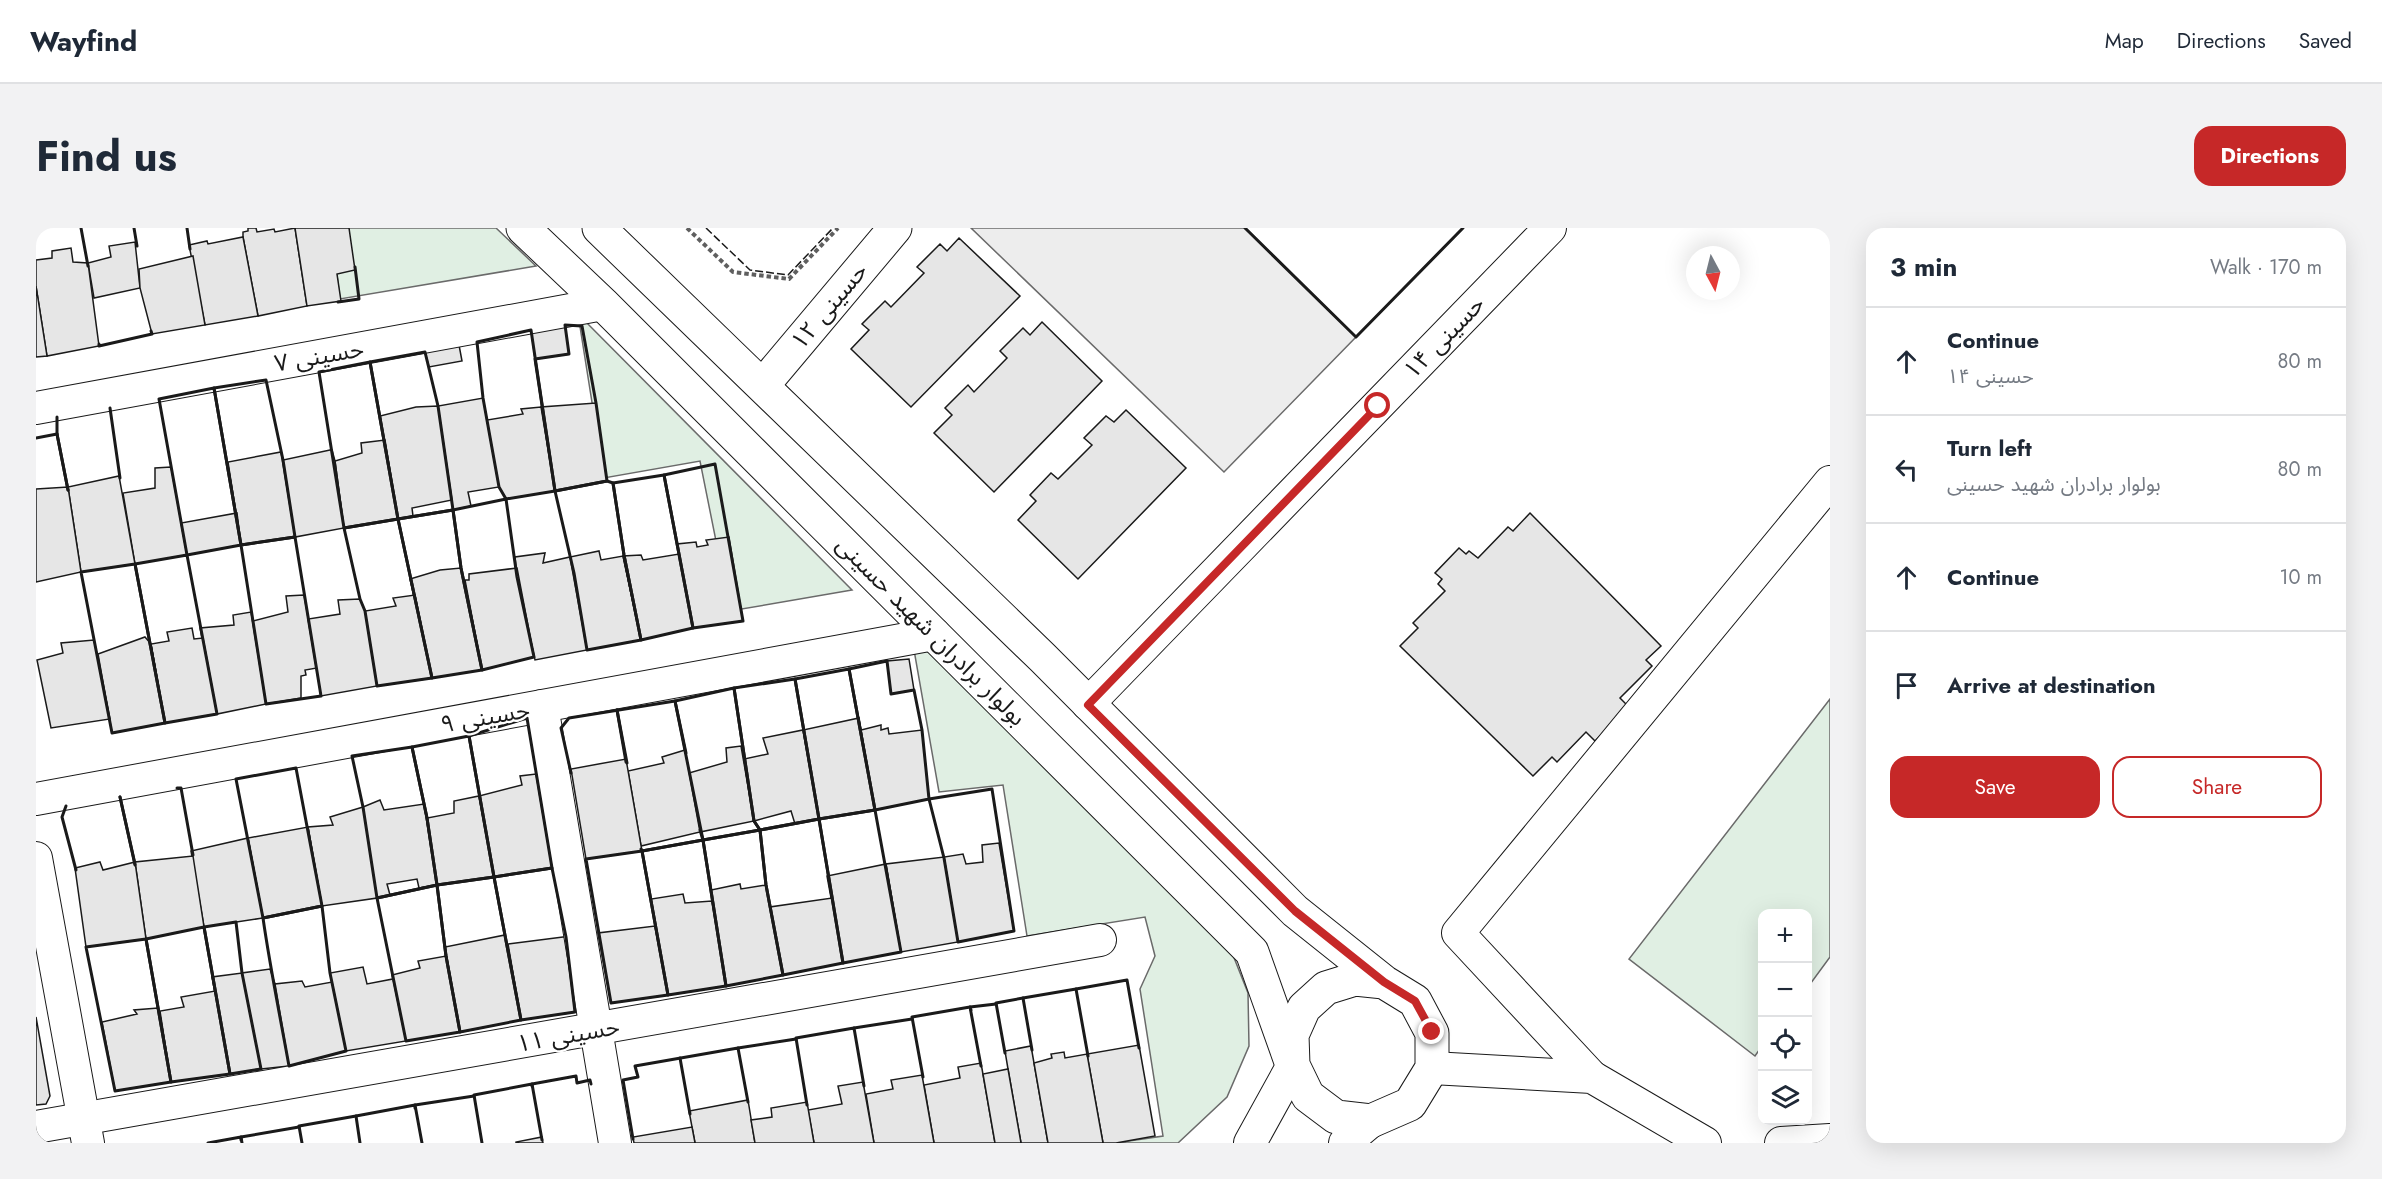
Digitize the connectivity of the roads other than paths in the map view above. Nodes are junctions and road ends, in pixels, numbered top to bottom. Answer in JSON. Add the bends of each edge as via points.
{"nodes":[{"id":1,"x":523,"y":228,"type":"edge"},
{"id":2,"x":599,"y":228,"type":"edge"},
{"id":3,"x":895,"y":228,"type":"edge"},
{"id":4,"x":1550,"y":228,"type":"edge"},
{"id":5,"x":603,"y":304,"type":"junction"},
{"id":6,"x":763,"y":385,"type":"junction"},
{"id":7,"x":36,"y":408,"type":"edge"},
{"id":8,"x":1830,"y":482,"type":"edge"},
{"id":9,"x":934,"y":634,"type":"junction"},
{"id":10,"x":1088,"y":705,"type":"junction"},
{"id":11,"x":542,"y":706,"type":"junction"},
{"id":12,"x":36,"y":800,"type":"edge"},
{"id":13,"x":36,"y":858,"type":"edge"},
{"id":14,"x":1100,"y":940,"type":"dead end"},
{"id":15,"x":1384,"y":982,"type":"junction"},
{"id":16,"x":597,"y":1030,"type":"junction"},
{"id":17,"x":1293,"y":1065,"type":"junction"},
{"id":18,"x":1432,"y":1068,"type":"junction"},
{"id":19,"x":1592,"y":1077,"type":"junction"},
{"id":20,"x":1371,"y":1121,"type":"junction"},
{"id":21,"x":36,"y":1127,"type":"edge"},
{"id":22,"x":86,"y":1131,"type":"edge"},
{"id":23,"x":1830,"y":1140,"type":"edge"},
{"id":24,"x":615,"y":1143,"type":"edge"},
{"id":25,"x":1250,"y":1143,"type":"edge"},
{"id":26,"x":1345,"y":1143,"type":"edge"},
{"id":27,"x":1705,"y":1143,"type":"edge"},
{"id":28,"x":1781,"y":1143,"type":"edge"}],
"edges":[{"from":1,"to":5,"type":"street","name":"بولوار برادران شهید حسینی"},
{"from":2,"to":6,"type":"street"},
{"from":3,"to":6,"type":"street","name":"حسینی ۱۲"},
{"from":4,"to":10,"type":"street","name":"حسینی ۱۴"},
{"from":5,"to":7,"type":"street","name":"حسینی ۷"},
{"from":5,"to":9,"type":"street","name":"بولوار برادران شهید حسینی"},
{"from":6,"to":10,"type":"street"},
{"from":8,"to":19,"type":"street","via":[[1458,933]]},
{"from":9,"to":11,"type":"street","name":"حسینی ۹"},
{"from":9,"to":17,"type":"street","name":"بولوار برادران شهید حسینی","via":[[1252,952]]},
{"from":10,"to":15,"type":"street","via":[[1295,911]]},
{"from":11,"to":12,"type":"street","name":"حسینی ۹"},
{"from":11,"to":16,"type":"street"},
{"from":13,"to":22,"type":"street"},
{"from":14,"to":16,"type":"street","name":"حسینی ۱۱"},
{"from":15,"to":17,"type":"street","via":[[1354,979],[1326,988],[1304,1008],[1292,1035]]},
{"from":15,"to":18,"type":"street","via":[[1415,1001],[1432,1032]]},
{"from":16,"to":22,"type":"street","name":"حسینی ۱۱"},
{"from":16,"to":24,"type":"street"},
{"from":17,"to":20,"type":"street","via":[[1308,1096],[1336,1117]]},
{"from":17,"to":25,"type":"street"},
{"from":18,"to":19,"type":"street"},
{"from":18,"to":20,"type":"street","via":[[1410,1104]]},
{"from":19,"to":27,"type":"street"},
{"from":20,"to":26,"type":"street"},
{"from":21,"to":22,"type":"street","name":"حسینی ۱۱"},
{"from":23,"to":28,"type":"street"}]}
